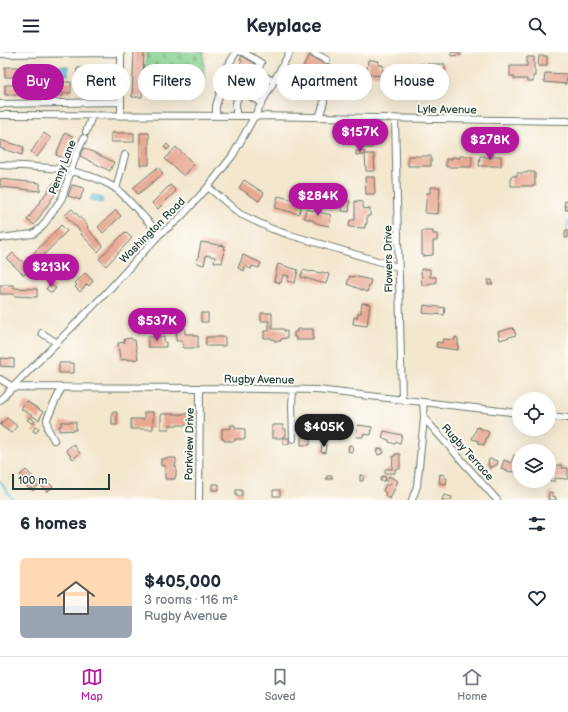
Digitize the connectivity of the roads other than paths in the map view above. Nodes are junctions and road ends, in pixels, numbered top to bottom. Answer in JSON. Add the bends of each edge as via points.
{"nodes":[{"id":1,"x":121,"y":52,"type":"edge"},
{"id":2,"x":236,"y":52,"type":"edge"},
{"id":3,"x":241,"y":52,"type":"edge"},
{"id":4,"x":290,"y":52,"type":"edge"},
{"id":5,"x":312,"y":52,"type":"edge"},
{"id":6,"x":0,"y":54,"type":"edge"},
{"id":7,"x":327,"y":60,"type":"dead end"},
{"id":8,"x":274,"y":80,"type":"junction"},
{"id":9,"x":277,"y":81,"type":"edge"},
{"id":10,"x":237,"y":100,"type":"edge"},
{"id":11,"x":256,"y":100,"type":"edge"},
{"id":12,"x":121,"y":102,"type":"junction"},
{"id":13,"x":324,"y":102,"type":"dead end"},
{"id":14,"x":261,"y":103,"type":"junction"},
{"id":15,"x":0,"y":104,"type":"edge"},
{"id":16,"x":0,"y":116,"type":"edge"},
{"id":17,"x":92,"y":116,"type":"junction"},
{"id":18,"x":121,"y":116,"type":"junction"},
{"id":19,"x":216,"y":116,"type":"junction"},
{"id":20,"x":236,"y":116,"type":"junction"},
{"id":21,"x":253,"y":116,"type":"junction"},
{"id":22,"x":319,"y":118,"type":"junction"},
{"id":23,"x":394,"y":119,"type":"junction"},
{"id":24,"x":568,"y":120,"type":"edge"},
{"id":25,"x":125,"y":155,"type":"dead end"},
{"id":26,"x":0,"y":165,"type":"edge"},
{"id":27,"x":70,"y":171,"type":"junction"},
{"id":28,"x":208,"y":187,"type":"junction"},
{"id":29,"x":116,"y":190,"type":"junction"},
{"id":30,"x":160,"y":234,"type":"junction"},
{"id":31,"x":0,"y":238,"type":"edge"},
{"id":32,"x":398,"y":267,"type":"junction"},
{"id":33,"x":42,"y":333,"type":"dead end"},
{"id":34,"x":57,"y":343,"type":"junction"},
{"id":35,"x":0,"y":379,"type":"edge"},
{"id":36,"x":13,"y":387,"type":"junction"},
{"id":37,"x":62,"y":387,"type":"junction"},
{"id":38,"x":200,"y":388,"type":"junction"},
{"id":39,"x":293,"y":390,"type":"junction"},
{"id":40,"x":402,"y":399,"type":"junction"},
{"id":41,"x":0,"y":400,"type":"edge"},
{"id":42,"x":423,"y":402,"type":"junction"},
{"id":43,"x":512,"y":412,"type":"edge"},
{"id":44,"x":556,"y":417,"type":"edge"},
{"id":45,"x":424,"y":418,"type":"junction"},
{"id":46,"x":568,"y":418,"type":"edge"},
{"id":47,"x":54,"y":440,"type":"dead end"},
{"id":48,"x":293,"y":440,"type":"dead end"},
{"id":49,"x":198,"y":500,"type":"edge"},
{"id":50,"x":412,"y":500,"type":"edge"},
{"id":51,"x":497,"y":500,"type":"edge"}],
"edges":[{"from":1,"to":6,"type":"street"},
{"from":1,"to":12,"type":"street"},
{"from":2,"to":19,"type":"street","via":[[223,79]]},
{"from":3,"to":8,"type":"street","via":[[261,63],[257,72]]},
{"from":4,"to":8,"type":"street","name":"Washington Road"},
{"from":5,"to":7,"type":"street"},
{"from":8,"to":9,"type":"street"},
{"from":8,"to":14,"type":"street","name":"Washington Road"},
{"from":10,"to":20,"type":"street"},
{"from":11,"to":14,"type":"street"},
{"from":12,"to":15,"type":"street"},
{"from":12,"to":18,"type":"street"},
{"from":13,"to":22,"type":"street"},
{"from":14,"to":21,"type":"street","name":"Washington Road"},
{"from":16,"to":17,"type":"street","name":"Lyle Avenue"},
{"from":17,"to":18,"type":"street","name":"Lyle Avenue"},
{"from":17,"to":27,"type":"street","name":"Penny Lane"},
{"from":18,"to":19,"type":"street","name":"Lyle Avenue"},
{"from":19,"to":20,"type":"street","name":"Lyle Avenue"},
{"from":20,"to":21,"type":"street","name":"Lyle Avenue"},
{"from":21,"to":22,"type":"street","name":"Lyle Avenue"},
{"from":21,"to":28,"type":"street","name":"Washington Road","via":[[233,155]]},
{"from":22,"to":23,"type":"street","name":"Lyle Avenue"},
{"from":23,"to":24,"type":"street","name":"Lyle Avenue"},
{"from":23,"to":32,"type":"street","name":"Flowers Drive"},
{"from":25,"to":29,"type":"street"},
{"from":26,"to":27,"type":"street"},
{"from":27,"to":29,"type":"street","via":[[97,179]]},
{"from":27,"to":31,"type":"street","name":"Penny Lane","via":[[62,198],[42,227],[33,234]]},
{"from":28,"to":30,"type":"street","name":"Washington Road","via":[[179,219]]},
{"from":28,"to":32,"type":"street","via":[[240,214],[272,229]]},
{"from":29,"to":30,"type":"street"},
{"from":30,"to":34,"type":"street","name":"Washington Road"},
{"from":32,"to":40,"type":"street","name":"Flowers Drive"},
{"from":33,"to":34,"type":"street"},
{"from":34,"to":36,"type":"street","name":"Washington Road"},
{"from":35,"to":36,"type":"street"},
{"from":36,"to":37,"type":"street","name":"Rugby Avenue"},
{"from":36,"to":41,"type":"street","name":"Washington Road"},
{"from":37,"to":38,"type":"street","name":"Rugby Avenue"},
{"from":37,"to":47,"type":"street","via":[[47,419],[48,429]]},
{"from":38,"to":39,"type":"street","name":"Rugby Avenue"},
{"from":38,"to":49,"type":"street","name":"Parkview Drive"},
{"from":39,"to":40,"type":"street","name":"Rugby Avenue"},
{"from":39,"to":48,"type":"street"},
{"from":40,"to":42,"type":"street","name":"Rugby Avenue"},
{"from":42,"to":43,"type":"street","name":"Rugby Avenue"},
{"from":42,"to":45,"type":"street"},
{"from":44,"to":46,"type":"street"},
{"from":45,"to":50,"type":"street","via":[[417,486]]},
{"from":45,"to":51,"type":"street","name":"Rugby Terrace"}]}
